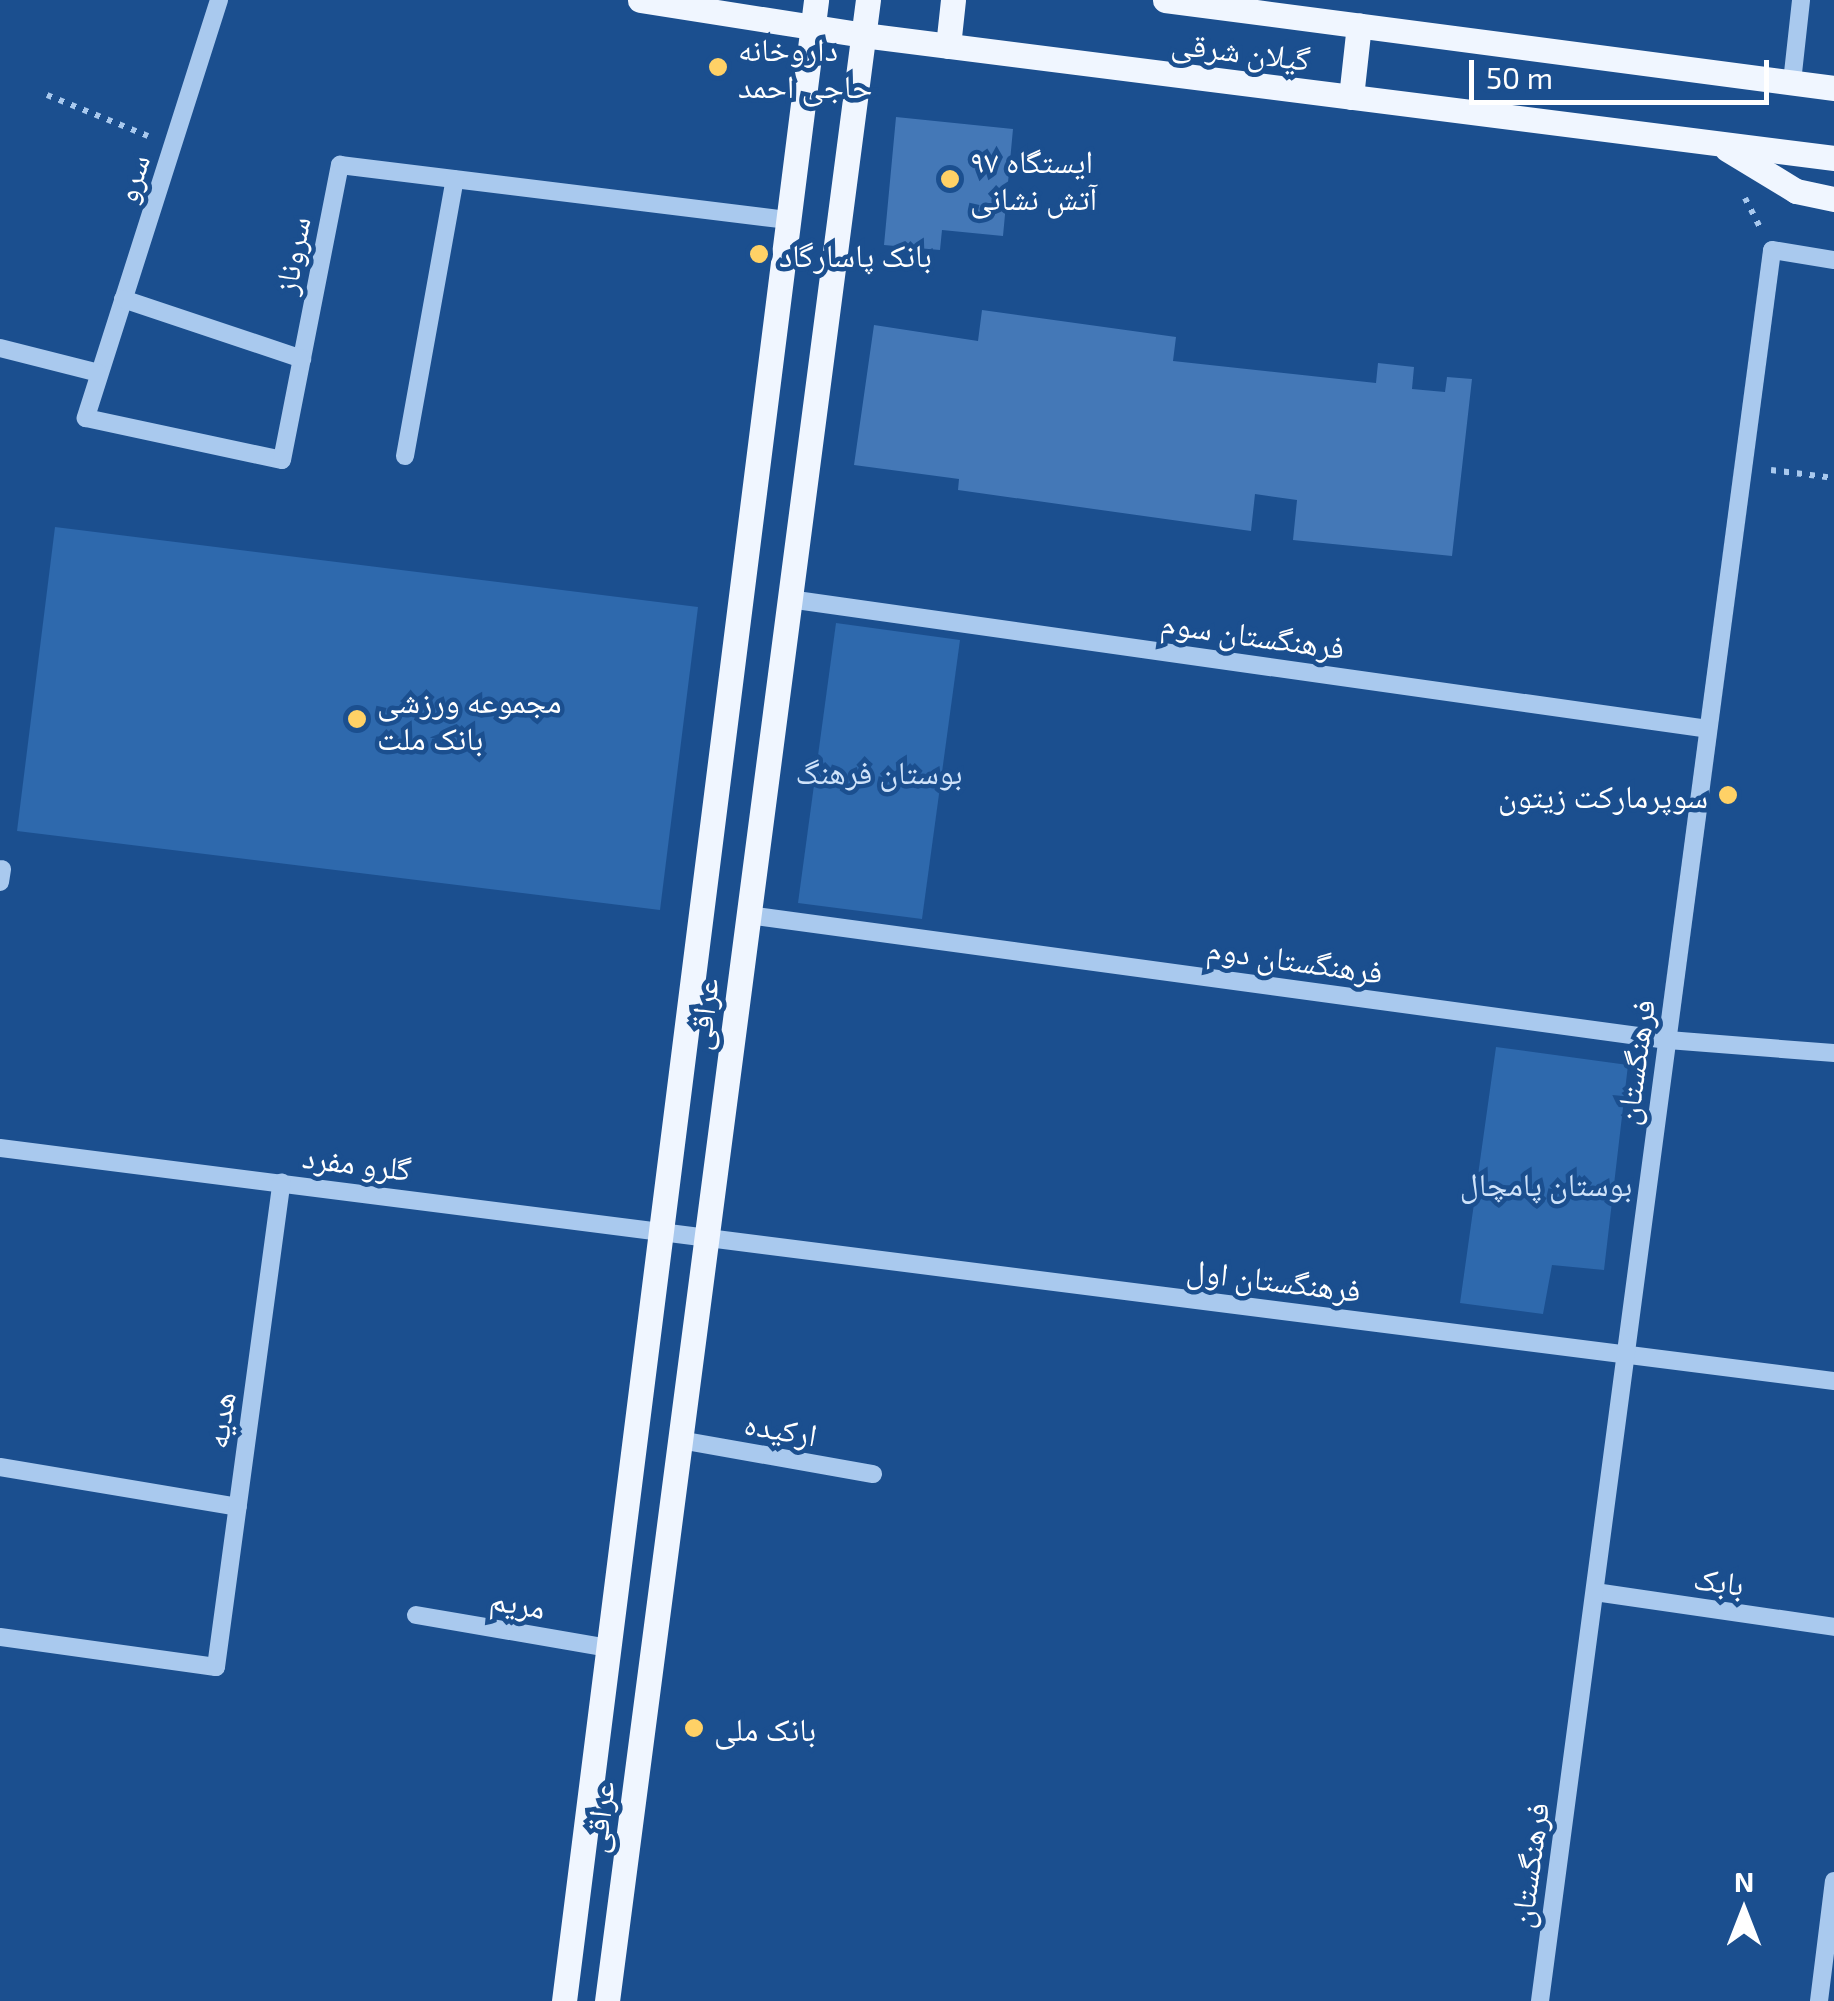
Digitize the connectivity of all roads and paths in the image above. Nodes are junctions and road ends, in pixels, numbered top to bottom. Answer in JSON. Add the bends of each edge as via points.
{"nodes":[{"id":1,"x":218,"y":0,"type":"edge"},
{"id":2,"x":640,"y":0,"type":"edge"},
{"id":3,"x":816,"y":0,"type":"edge"},
{"id":4,"x":868,"y":0,"type":"edge"},
{"id":5,"x":953,"y":0,"type":"edge"},
{"id":6,"x":1164,"y":0,"type":"edge"},
{"id":7,"x":1801,"y":0,"type":"edge"},
{"id":8,"x":1360,"y":25,"type":"junction"},
{"id":9,"x":813,"y":27,"type":"junction"},
{"id":10,"x":863,"y":35,"type":"junction"},
{"id":11,"x":948,"y":46,"type":"junction"},
{"id":12,"x":1792,"y":82,"type":"junction"},
{"id":13,"x":1834,"y":88,"type":"edge"},
{"id":14,"x":47,"y":96,"type":"dead end"},
{"id":15,"x":1351,"y":97,"type":"junction"},
{"id":16,"x":1718,"y":143,"type":"junction"},
{"id":17,"x":172,"y":146,"type":"junction"},
{"id":18,"x":1834,"y":158,"type":"edge"},
{"id":19,"x":455,"y":179,"type":"junction"},
{"id":20,"x":1834,"y":198,"type":"edge"},
{"id":21,"x":789,"y":220,"type":"junction"},
{"id":22,"x":1834,"y":260,"type":"edge"},
{"id":23,"x":124,"y":299,"type":"junction"},
{"id":24,"x":0,"y":348,"type":"edge"},
{"id":25,"x":302,"y":358,"type":"junction"},
{"id":26,"x":98,"y":373,"type":"junction"},
{"id":27,"x":405,"y":456,"type":"dead end"},
{"id":28,"x":1740,"y":466,"type":"junction"},
{"id":29,"x":1834,"y":478,"type":"edge"},
{"id":30,"x":789,"y":599,"type":"junction"},
{"id":31,"x":1708,"y":729,"type":"junction"},
{"id":32,"x":748,"y":915,"type":"junction"},
{"id":33,"x":1668,"y":1040,"type":"junction"},
{"id":34,"x":1834,"y":1054,"type":"edge"},
{"id":35,"x":0,"y":1148,"type":"edge"},
{"id":36,"x":282,"y":1182,"type":"junction"},
{"id":37,"x":661,"y":1231,"type":"junction"},
{"id":38,"x":706,"y":1237,"type":"junction"},
{"id":39,"x":1626,"y":1354,"type":"junction"},
{"id":40,"x":1834,"y":1381,"type":"edge"},
{"id":41,"x":680,"y":1440,"type":"junction"},
{"id":42,"x":0,"y":1468,"type":"edge"},
{"id":43,"x":872,"y":1474,"type":"dead end"},
{"id":44,"x":238,"y":1507,"type":"junction"},
{"id":45,"x":1594,"y":1592,"type":"junction"},
{"id":46,"x":416,"y":1615,"type":"dead end"},
{"id":47,"x":1834,"y":1627,"type":"edge"},
{"id":48,"x":0,"y":1637,"type":"edge"},
{"id":49,"x":609,"y":1648,"type":"junction"},
{"id":50,"x":1834,"y":1881,"type":"edge"},
{"id":51,"x":564,"y":2001,"type":"edge"},
{"id":52,"x":607,"y":2001,"type":"edge"},
{"id":53,"x":1540,"y":2001,"type":"edge"},
{"id":54,"x":1819,"y":2001,"type":"edge"}],
"edges":[{"from":1,"to":17,"type":"street","name":"سرو"},
{"from":2,"to":9,"type":"main road","name":"گیلان شرقی"},
{"from":3,"to":9,"type":"main road","name":"عراقی"},
{"from":4,"to":10,"type":"main road","name":"عراقی"},
{"from":5,"to":11,"type":"main road"},
{"from":6,"to":8,"type":"main road","name":"گیلان شرقی"},
{"from":7,"to":12,"type":"street"},
{"from":8,"to":12,"type":"main road","name":"گیلان شرقی"},
{"from":8,"to":15,"type":"main road"},
{"from":9,"to":10,"type":"main road","name":"گیلان شرقی"},
{"from":9,"to":21,"type":"main road","name":"عراقی"},
{"from":10,"to":11,"type":"main road","name":"گیلان شرقی"},
{"from":10,"to":30,"type":"main road","name":"عراقی"},
{"from":11,"to":15,"type":"main road","name":"گیلان شرقی"},
{"from":12,"to":13,"type":"main road","name":"گیلان شرقی"},
{"from":14,"to":17,"type":"path"},
{"from":15,"to":16,"type":"main road","name":"گیلان شرقی"},
{"from":16,"to":18,"type":"main road","name":"گیلان شرقی"},
{"from":16,"to":20,"type":"main road","via":[[1796,191]]},
{"from":17,"to":23,"type":"street","name":"سرو"},
{"from":19,"to":21,"type":"street","name":"سروناز"},
{"from":19,"to":25,"type":"street","name":"سروناز","via":[[340,164]]},
{"from":19,"to":27,"type":"street"},
{"from":21,"to":37,"type":"main road","name":"عراقی"},
{"from":22,"to":28,"type":"street","name":"فرهنگستان","via":[[1772,250]]},
{"from":23,"to":25,"type":"street"},
{"from":23,"to":26,"type":"street","name":"سرو"},
{"from":24,"to":26,"type":"street"},
{"from":25,"to":26,"type":"street","name":"سروناز","via":[[282,460],[86,418]]},
{"from":28,"to":29,"type":"path"},
{"from":28,"to":31,"type":"street","name":"فرهنگستان"},
{"from":30,"to":31,"type":"street","name":"فرهنگستان سوم"},
{"from":30,"to":32,"type":"main road","name":"عراقی"},
{"from":31,"to":33,"type":"street","name":"فرهنگستان"},
{"from":32,"to":33,"type":"street","name":"فرهنگستان دوم"},
{"from":32,"to":38,"type":"main road","name":"عراقی"},
{"from":33,"to":34,"type":"street","name":"فرهنگستان دوم"},
{"from":33,"to":39,"type":"street","name":"فرهنگستان"},
{"from":35,"to":36,"type":"street","name":"گلرو مفرد"},
{"from":36,"to":37,"type":"street","name":"گلرو مفرد"},
{"from":36,"to":44,"type":"street","name":"هدیه"},
{"from":37,"to":38,"type":"street","name":"گلرو مفرد"},
{"from":37,"to":49,"type":"main road","name":"عراقی"},
{"from":38,"to":39,"type":"street","name":"فرهنگستان اول"},
{"from":38,"to":41,"type":"main road","name":"عراقی"},
{"from":39,"to":40,"type":"street","name":"فرهنگستان اول"},
{"from":39,"to":45,"type":"street","name":"فرهنگستان"},
{"from":41,"to":43,"type":"street","name":"ارکیده"},
{"from":41,"to":52,"type":"main road","name":"عراقی"},
{"from":42,"to":44,"type":"street"},
{"from":44,"to":48,"type":"street","name":"هدیه","via":[[216,1667]]},
{"from":45,"to":47,"type":"street","name":"بابک"},
{"from":45,"to":53,"type":"street","name":"فرهنگستان"},
{"from":46,"to":49,"type":"street","name":"مریم"},
{"from":49,"to":51,"type":"main road","name":"عراقی"},
{"from":50,"to":54,"type":"street"}]}
